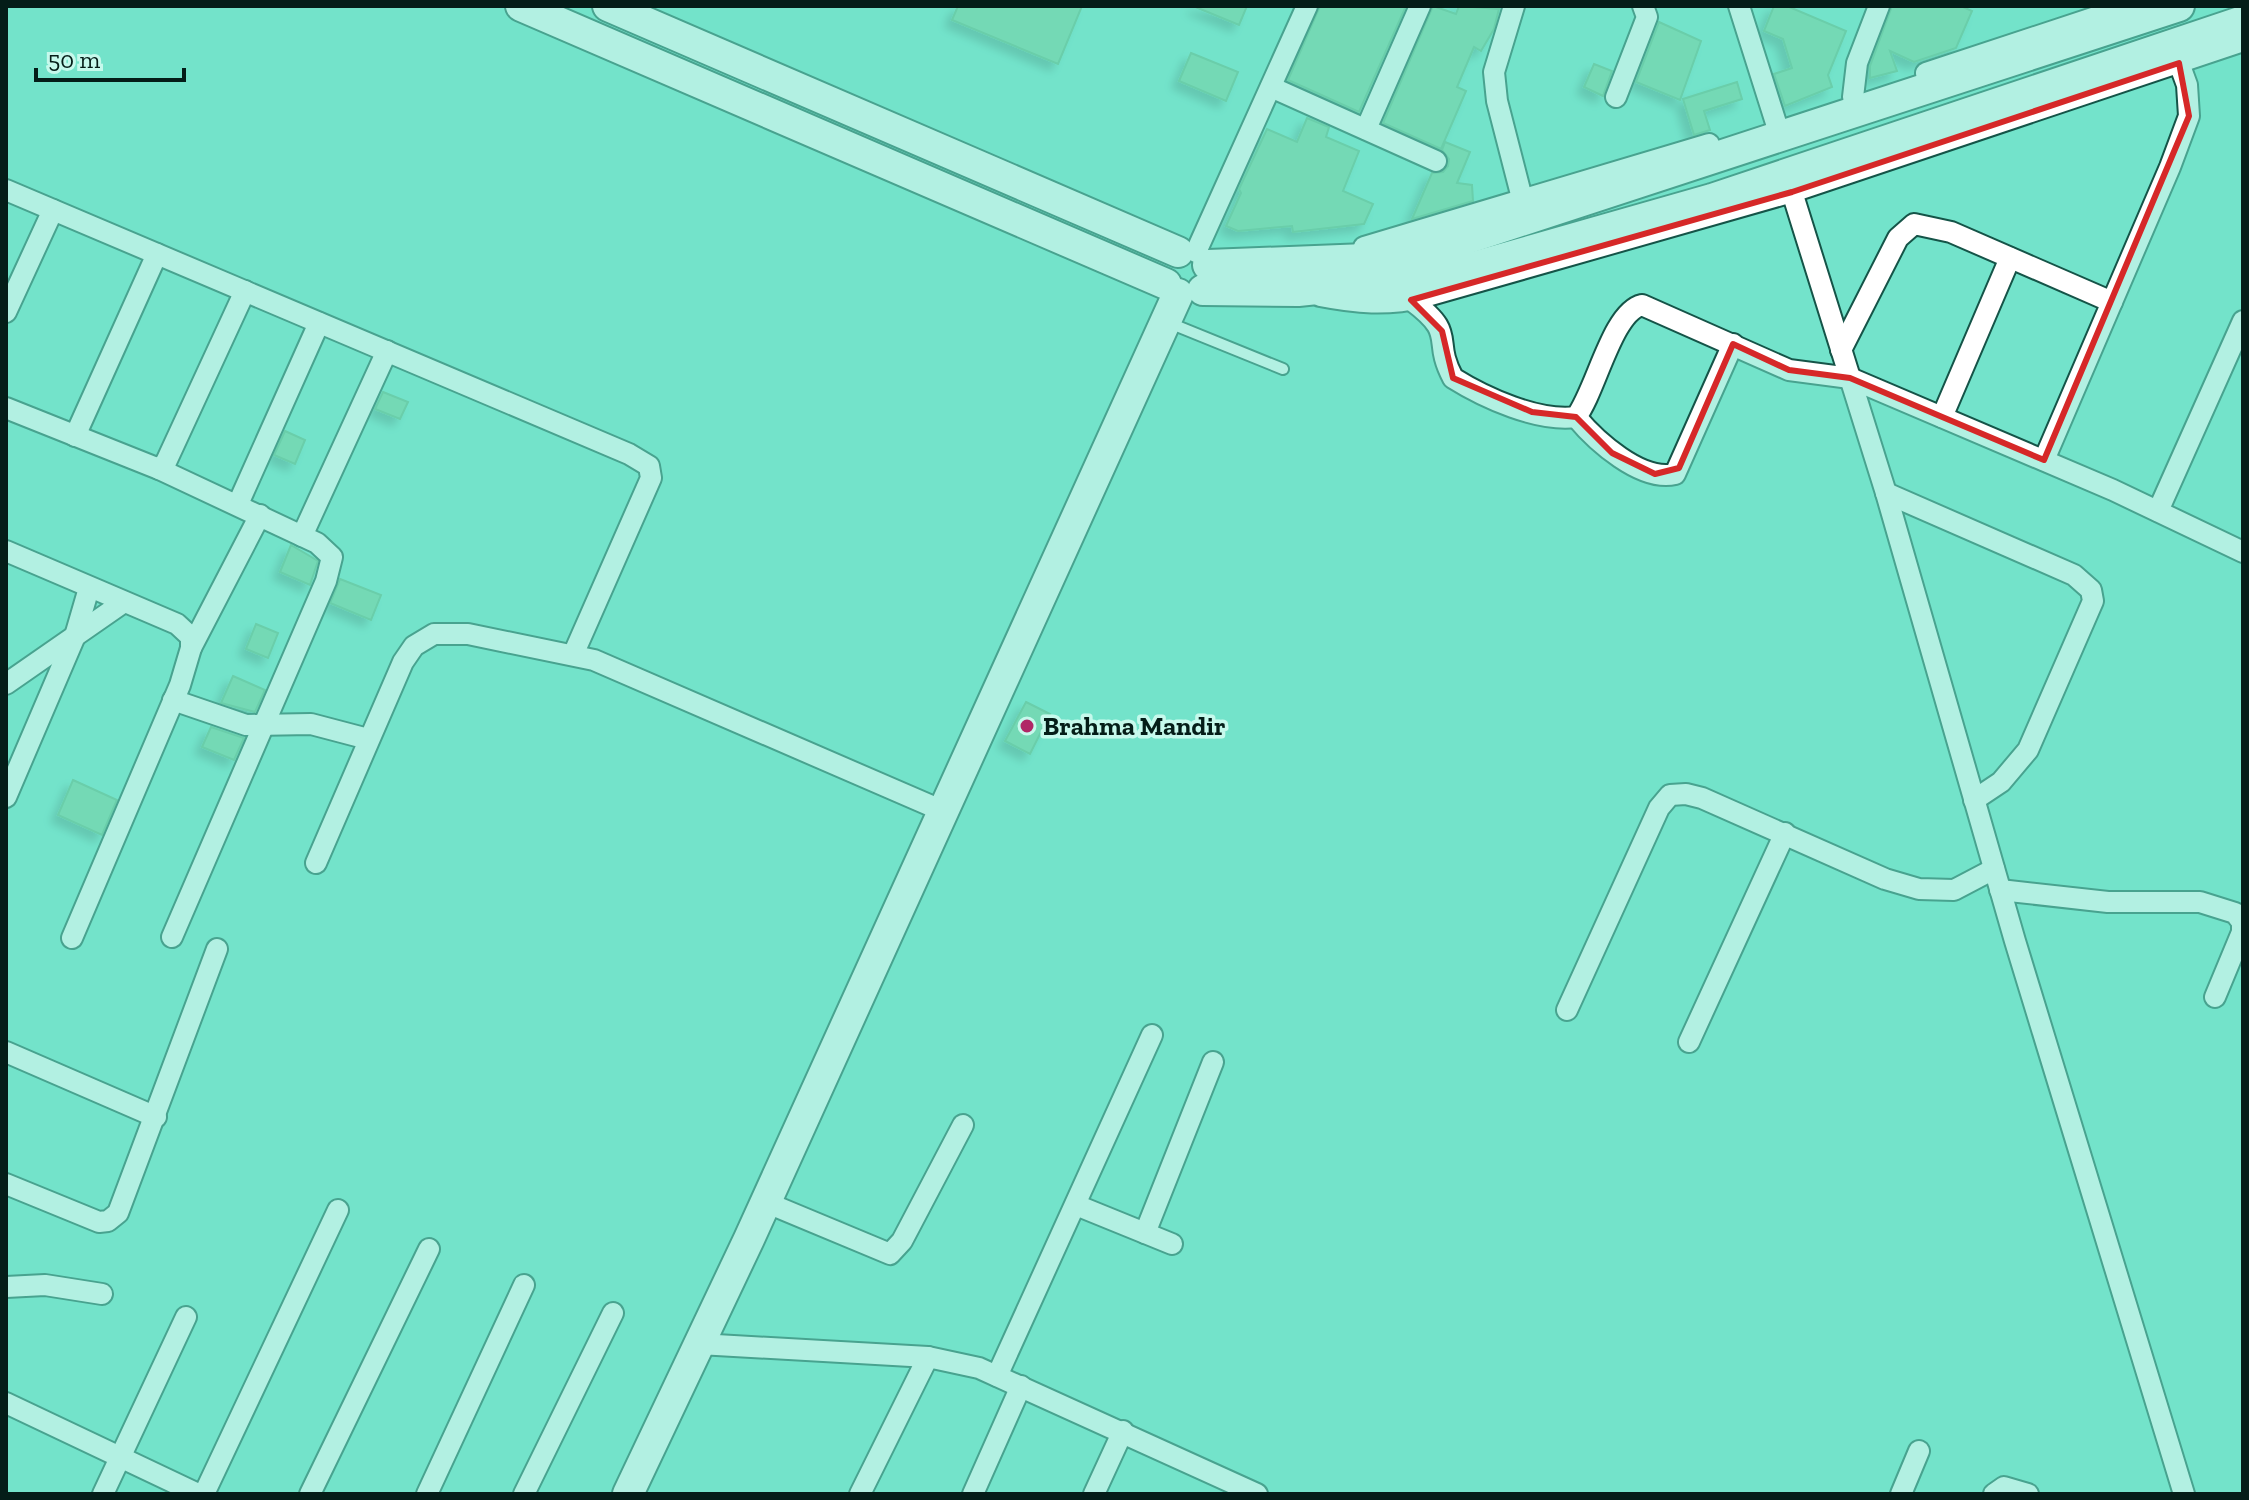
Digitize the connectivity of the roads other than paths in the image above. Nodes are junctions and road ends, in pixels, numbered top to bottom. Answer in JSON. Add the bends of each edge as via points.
{"nodes":[{"id":1,"x":521,"y":6,"type":"edge"},
{"id":2,"x":608,"y":6,"type":"edge"},
{"id":3,"x":1307,"y":6,"type":"edge"},
{"id":4,"x":1420,"y":6,"type":"edge"},
{"id":5,"x":1514,"y":6,"type":"edge"},
{"id":6,"x":1623,"y":6,"type":"edge"},
{"id":7,"x":1739,"y":6,"type":"edge"},
{"id":8,"x":1879,"y":6,"type":"edge"},
{"id":9,"x":2129,"y":6,"type":"edge"},
{"id":10,"x":2179,"y":6,"type":"edge"},
{"id":11,"x":1645,"y":12,"type":"edge"},
{"id":12,"x":2243,"y":21,"type":"edge"},
{"id":13,"x":2243,"y":41,"type":"edge"},
{"id":14,"x":2179,"y":63,"type":"junction"},
{"id":15,"x":1271,"y":87,"type":"junction"},
{"id":16,"x":1616,"y":97,"type":"dead end"},
{"id":17,"x":1853,"y":97,"type":"junction"},
{"id":18,"x":1776,"y":123,"type":"junction"},
{"id":19,"x":1366,"y":129,"type":"junction"},
{"id":20,"x":1436,"y":161,"type":"dead end"},
{"id":21,"x":6,"y":190,"type":"edge"},
{"id":22,"x":1792,"y":192,"type":"junction"},
{"id":23,"x":1523,"y":202,"type":"junction"},
{"id":24,"x":53,"y":210,"type":"junction"},
{"id":25,"x":157,"y":254,"type":"junction"},
{"id":26,"x":2010,"y":258,"type":"junction"},
{"id":27,"x":1314,"y":260,"type":"junction"},
{"id":28,"x":1185,"y":280,"type":"junction"},
{"id":29,"x":245,"y":291,"type":"junction"},
{"id":30,"x":1298,"y":291,"type":"junction"},
{"id":31,"x":1411,"y":300,"type":"junction"},
{"id":32,"x":2112,"y":302,"type":"junction"},
{"id":33,"x":6,"y":312,"type":"edge"},
{"id":34,"x":2243,"y":321,"type":"edge"},
{"id":35,"x":319,"y":323,"type":"junction"},
{"id":36,"x":1733,"y":344,"type":"junction"},
{"id":37,"x":1841,"y":350,"type":"junction"},
{"id":38,"x":387,"y":351,"type":"junction"},
{"id":39,"x":1283,"y":369,"type":"dead end"},
{"id":40,"x":1850,"y":378,"type":"junction"},
{"id":41,"x":6,"y":408,"type":"edge"},
{"id":42,"x":1576,"y":417,"type":"junction"},
{"id":43,"x":1942,"y":417,"type":"junction"},
{"id":44,"x":75,"y":436,"type":"junction"},
{"id":45,"x":2044,"y":460,"type":"junction"},
{"id":46,"x":159,"y":469,"type":"junction"},
{"id":47,"x":1886,"y":493,"type":"junction"},
{"id":48,"x":238,"y":504,"type":"junction"},
{"id":49,"x":2158,"y":511,"type":"junction"},
{"id":50,"x":260,"y":515,"type":"junction"},
{"id":51,"x":302,"y":536,"type":"junction"},
{"id":52,"x":6,"y":551,"type":"edge"},
{"id":53,"x":2243,"y":552,"type":"edge"},
{"id":54,"x":89,"y":588,"type":"junction"},
{"id":55,"x":124,"y":602,"type":"junction"},
{"id":56,"x":75,"y":636,"type":"junction"},
{"id":57,"x":191,"y":648,"type":"junction"},
{"id":58,"x":573,"y":655,"type":"junction"},
{"id":59,"x":6,"y":684,"type":"edge"},
{"id":60,"x":173,"y":700,"type":"junction"},
{"id":61,"x":264,"y":726,"type":"junction"},
{"id":62,"x":368,"y":739,"type":"junction"},
{"id":63,"x":6,"y":797,"type":"edge"},
{"id":64,"x":1974,"y":800,"type":"junction"},
{"id":65,"x":943,"y":811,"type":"junction"},
{"id":66,"x":1785,"y":833,"type":"junction"},
{"id":67,"x":316,"y":863,"type":"dead end"},
{"id":68,"x":1994,"y":869,"type":"junction"},
{"id":69,"x":2000,"y":890,"type":"junction"},
{"id":70,"x":172,"y":937,"type":"dead end"},
{"id":71,"x":72,"y":938,"type":"dead end"},
{"id":72,"x":217,"y":949,"type":"dead end"},
{"id":73,"x":2215,"y":997,"type":"dead end"},
{"id":74,"x":1567,"y":1010,"type":"dead end"},
{"id":75,"x":1152,"y":1035,"type":"dead end"},
{"id":76,"x":1689,"y":1042,"type":"dead end"},
{"id":77,"x":6,"y":1052,"type":"edge"},
{"id":78,"x":1213,"y":1062,"type":"dead end"},
{"id":79,"x":156,"y":1117,"type":"junction"},
{"id":80,"x":963,"y":1125,"type":"dead end"},
{"id":81,"x":6,"y":1184,"type":"edge"},
{"id":82,"x":765,"y":1202,"type":"junction"},
{"id":83,"x":1076,"y":1205,"type":"junction"},
{"id":84,"x":338,"y":1210,"type":"dead end"},
{"id":85,"x":1145,"y":1233,"type":"junction"},
{"id":86,"x":1172,"y":1244,"type":"dead end"},
{"id":87,"x":429,"y":1249,"type":"dead end"},
{"id":88,"x":524,"y":1285,"type":"dead end"},
{"id":89,"x":6,"y":1287,"type":"edge"},
{"id":90,"x":102,"y":1294,"type":"dead end"},
{"id":91,"x":613,"y":1313,"type":"dead end"},
{"id":92,"x":186,"y":1317,"type":"dead end"},
{"id":93,"x":699,"y":1344,"type":"junction"},
{"id":94,"x":928,"y":1357,"type":"junction"},
{"id":95,"x":997,"y":1376,"type":"junction"},
{"id":96,"x":1021,"y":1386,"type":"junction"},
{"id":97,"x":6,"y":1403,"type":"edge"},
{"id":98,"x":1123,"y":1431,"type":"junction"},
{"id":99,"x":1919,"y":1451,"type":"dead end"},
{"id":100,"x":120,"y":1457,"type":"junction"},
{"id":101,"x":1219,"y":1486,"type":"edge"},
{"id":102,"x":103,"y":1494,"type":"edge"},
{"id":103,"x":198,"y":1494,"type":"edge"},
{"id":104,"x":204,"y":1494,"type":"edge"},
{"id":105,"x":310,"y":1494,"type":"edge"},
{"id":106,"x":427,"y":1494,"type":"edge"},
{"id":107,"x":524,"y":1494,"type":"edge"},
{"id":108,"x":628,"y":1494,"type":"edge"},
{"id":109,"x":860,"y":1494,"type":"edge"},
{"id":110,"x":973,"y":1494,"type":"edge"},
{"id":111,"x":1094,"y":1494,"type":"edge"},
{"id":112,"x":1257,"y":1494,"type":"edge"},
{"id":113,"x":1901,"y":1494,"type":"edge"},
{"id":114,"x":1994,"y":1494,"type":"edge"},
{"id":115,"x":2028,"y":1494,"type":"edge"},
{"id":116,"x":2184,"y":1494,"type":"edge"}],
"edges":[{"from":1,"to":28,"type":"main road"},
{"from":2,"to":28,"type":"main road"},
{"from":3,"to":15,"type":"street"},
{"from":4,"to":19,"type":"street"},
{"from":5,"to":23,"type":"street","via":[[1494,72]]},
{"from":6,"to":11,"type":"street"},
{"from":7,"to":18,"type":"street"},
{"from":8,"to":17,"type":"street","via":[[1857,63]]},
{"from":9,"to":17,"type":"street"},
{"from":10,"to":27,"type":"main road","via":[[1432,250]]},
{"from":11,"to":16,"type":"street"},
{"from":12,"to":30,"type":"main road","via":[[1697,203],[1474,267]]},
{"from":13,"to":14,"type":"street"},
{"from":14,"to":22,"type":"street"},
{"from":14,"to":32,"type":"street","via":[[2189,116]]},
{"from":15,"to":19,"type":"street"},
{"from":15,"to":28,"type":"street"},
{"from":17,"to":18,"type":"street"},
{"from":18,"to":23,"type":"street"},
{"from":19,"to":20,"type":"street"},
{"from":21,"to":24,"type":"street"},
{"from":22,"to":31,"type":"street"},
{"from":22,"to":37,"type":"street"},
{"from":23,"to":27,"type":"street"},
{"from":24,"to":25,"type":"street"},
{"from":24,"to":33,"type":"street"},
{"from":25,"to":29,"type":"street"},
{"from":25,"to":44,"type":"street"},
{"from":26,"to":32,"type":"street"},
{"from":26,"to":37,"type":"street","via":[[1951,232],[1914,224],[1898,238]]},
{"from":26,"to":43,"type":"street"},
{"from":27,"to":28,"type":"main road"},
{"from":28,"to":30,"type":"main road"},
{"from":28,"to":39,"type":"lane"},
{"from":28,"to":65,"type":"main road"},
{"from":29,"to":35,"type":"street"},
{"from":29,"to":46,"type":"street"},
{"from":30,"to":31,"type":"street","via":[[1360,304]]},
{"from":31,"to":42,"type":"street","via":[[1436,318],[1453,378],[1532,412]]},
{"from":32,"to":45,"type":"street"},
{"from":34,"to":49,"type":"street"},
{"from":35,"to":38,"type":"street"},
{"from":35,"to":48,"type":"street"},
{"from":36,"to":40,"type":"street","via":[[1789,370]]},
{"from":36,"to":42,"type":"street","via":[[1652,307],[1633,307]]},
{"from":36,"to":42,"type":"street","via":[[1675,474],[1655,474],[1612,453]]},
{"from":37,"to":40,"type":"street"},
{"from":38,"to":51,"type":"street"},
{"from":38,"to":58,"type":"street","via":[[649,466],[651,478]]},
{"from":40,"to":43,"type":"street"},
{"from":40,"to":47,"type":"street"},
{"from":41,"to":44,"type":"street"},
{"from":43,"to":45,"type":"street"},
{"from":44,"to":46,"type":"street"},
{"from":45,"to":49,"type":"street"},
{"from":46,"to":48,"type":"street"},
{"from":47,"to":64,"type":"street"},
{"from":47,"to":64,"type":"street","via":[[2074,575],[2091,590],[2093,601],[2028,750],[2001,782]]},
{"from":48,"to":50,"type":"street"},
{"from":49,"to":53,"type":"street"},
{"from":50,"to":51,"type":"street"},
{"from":50,"to":57,"type":"street"},
{"from":51,"to":61,"type":"street","via":[[332,557]]},
{"from":52,"to":54,"type":"street"},
{"from":54,"to":55,"type":"street"},
{"from":54,"to":56,"type":"street"},
{"from":55,"to":56,"type":"street"},
{"from":55,"to":57,"type":"street","via":[[185,629]]},
{"from":56,"to":59,"type":"street"},
{"from":56,"to":63,"type":"street"},
{"from":57,"to":60,"type":"street"},
{"from":58,"to":62,"type":"street","via":[[505,639],[434,634],[414,646],[403,662]]},
{"from":58,"to":65,"type":"street"},
{"from":60,"to":61,"type":"street","via":[[227,720]]},
{"from":60,"to":71,"type":"street"},
{"from":61,"to":62,"type":"street","via":[[311,724]]},
{"from":61,"to":70,"type":"street"},
{"from":62,"to":67,"type":"street"},
{"from":64,"to":68,"type":"street"},
{"from":65,"to":82,"type":"main road"},
{"from":66,"to":68,"type":"street","via":[[1919,889],[1954,890]]},
{"from":66,"to":74,"type":"street","via":[[1702,798],[1670,795],[1659,808]]},
{"from":66,"to":76,"type":"street"},
{"from":68,"to":69,"type":"street"},
{"from":69,"to":73,"type":"street","via":[[2108,902],[2200,902],[2235,913],[2242,932]]},
{"from":69,"to":116,"type":"street"},
{"from":72,"to":79,"type":"street"},
{"from":75,"to":83,"type":"street"},
{"from":77,"to":79,"type":"street"},
{"from":78,"to":85,"type":"street"},
{"from":79,"to":81,"type":"street","via":[[126,1198],[108,1221],[99,1222]]},
{"from":80,"to":82,"type":"street","via":[[902,1241],[890,1254]]},
{"from":82,"to":93,"type":"main road"},
{"from":83,"to":85,"type":"street"},
{"from":83,"to":95,"type":"street"},
{"from":84,"to":104,"type":"street"},
{"from":85,"to":86,"type":"street"},
{"from":87,"to":105,"type":"street"},
{"from":88,"to":106,"type":"street"},
{"from":89,"to":90,"type":"street","via":[[45,1285]]},
{"from":91,"to":107,"type":"street"},
{"from":92,"to":100,"type":"street"},
{"from":93,"to":94,"type":"street"},
{"from":93,"to":108,"type":"main road"},
{"from":94,"to":95,"type":"street"},
{"from":94,"to":109,"type":"street"},
{"from":95,"to":96,"type":"street"},
{"from":96,"to":98,"type":"street"},
{"from":96,"to":110,"type":"street"},
{"from":97,"to":100,"type":"street"},
{"from":98,"to":101,"type":"street"},
{"from":98,"to":111,"type":"street"},
{"from":99,"to":113,"type":"street"},
{"from":100,"to":102,"type":"street"},
{"from":100,"to":103,"type":"street"},
{"from":101,"to":112,"type":"street"},
{"from":114,"to":115,"type":"street","via":[[2004,1487]]}]}
